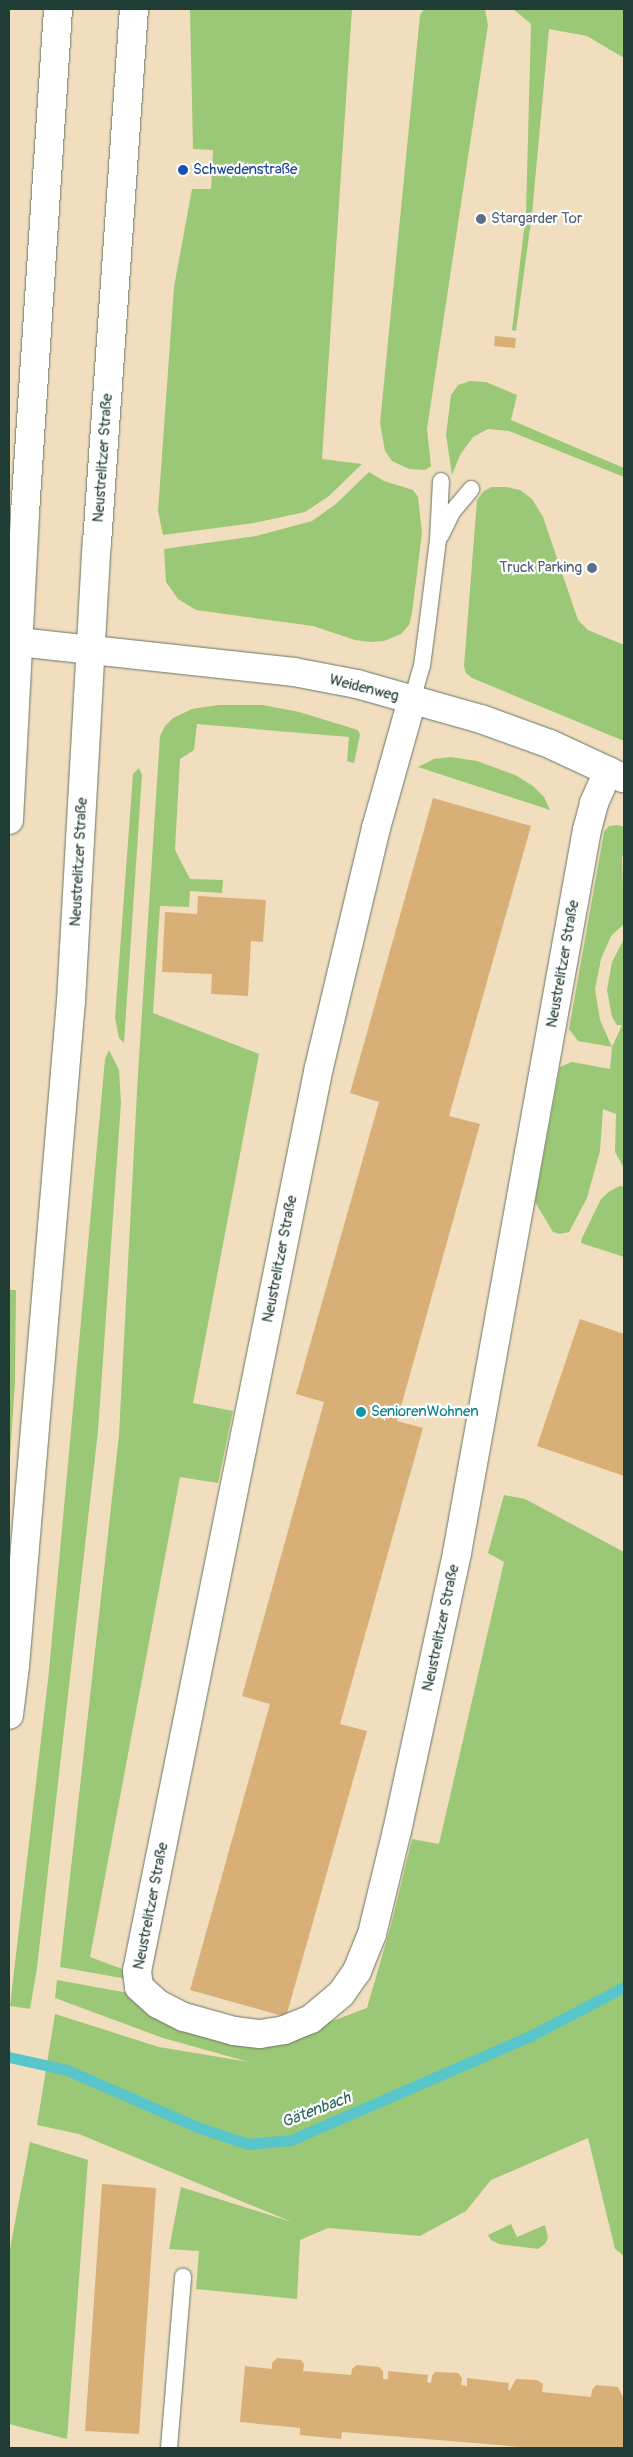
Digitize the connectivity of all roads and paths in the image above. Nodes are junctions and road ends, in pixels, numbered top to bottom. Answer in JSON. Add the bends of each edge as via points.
{"nodes":[{"id":1,"x":58,"y":9,"type":"edge"},
{"id":2,"x":134,"y":9,"type":"edge"},
{"id":3,"x":441,"y":481,"type":"dead end"},
{"id":4,"x":471,"y":488,"type":"dead end"},
{"id":5,"x":438,"y":540,"type":"junction"},
{"id":6,"x":14,"y":641,"type":"edge"},
{"id":7,"x":91,"y":650,"type":"junction"},
{"id":8,"x":412,"y":700,"type":"junction"},
{"id":9,"x":616,"y":774,"type":"edge"},
{"id":10,"x":9,"y":820,"type":"edge"},
{"id":11,"x":9,"y":1715,"type":"edge"},
{"id":12,"x":183,"y":2277,"type":"dead end"},
{"id":13,"x":169,"y":2448,"type":"edge"}],
"edges":[{"from":1,"to":6,"type":"street"},
{"from":2,"to":7,"type":"street","name":"Neustrelitzer Straße"},
{"from":3,"to":5,"type":"lane"},
{"from":4,"to":5,"type":"lane","via":[[452,512]]},
{"from":5,"to":8,"type":"lane","via":[[422,666]]},
{"from":6,"to":7,"type":"street"},
{"from":6,"to":10,"type":"street"},
{"from":7,"to":8,"type":"street","name":"Weidenweg","via":[[294,672],[357,684]]},
{"from":7,"to":11,"type":"street","name":"Neustrelitzer Straße","via":[[71,1001]]},
{"from":8,"to":9,"type":"street","name":"Weidenweg","via":[[481,719]]},
{"from":8,"to":9,"type":"street","name":"Neustrelitzer Straße","via":[[376,828],[319,1067],[137,1971],[139,1987],[158,2004],[184,2017],[234,2031],[260,2034],[284,2030],[312,2019],[341,1994],[357,1970],[372,1934],[457,1553],[587,830],[594,803]]},
{"from":12,"to":13,"type":"lane"}]}
